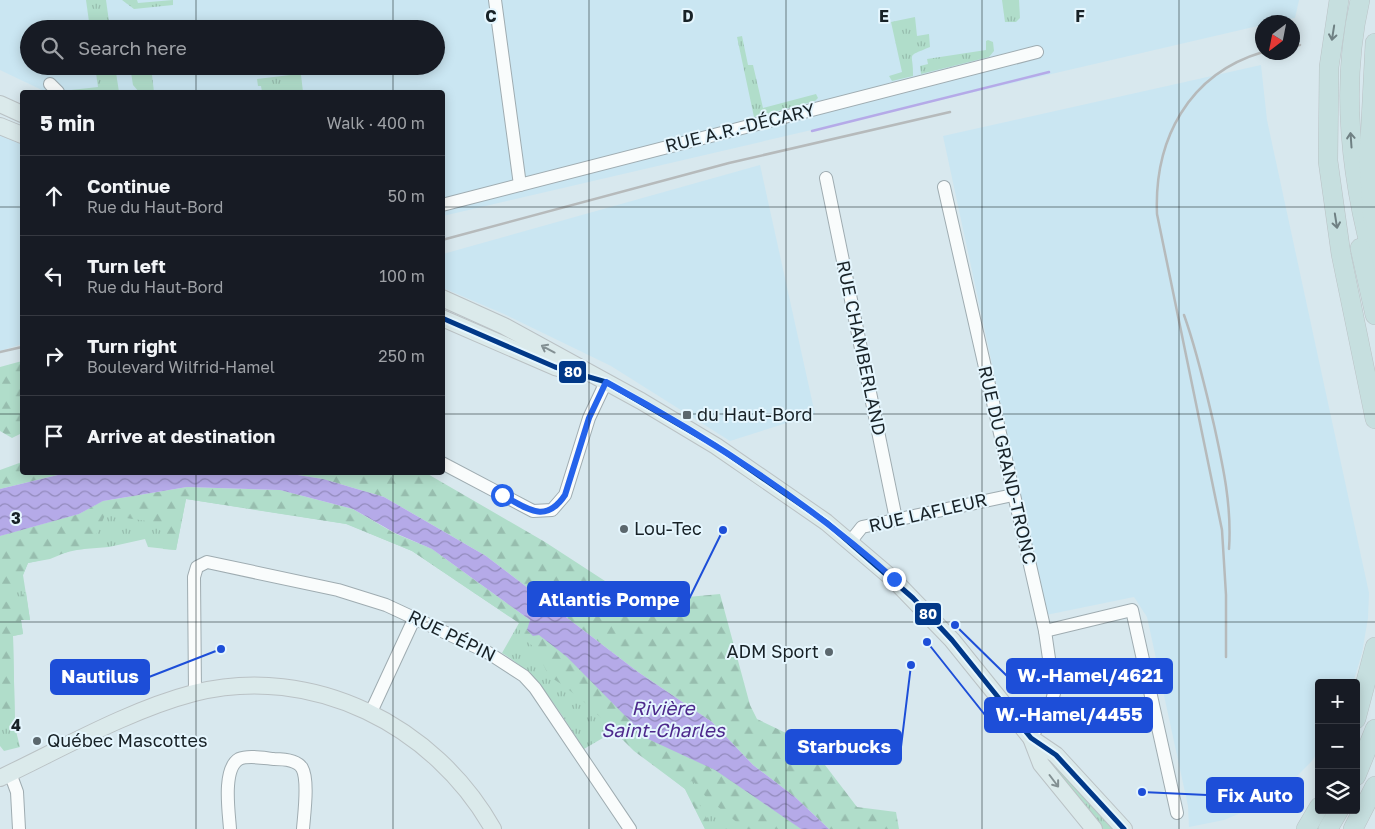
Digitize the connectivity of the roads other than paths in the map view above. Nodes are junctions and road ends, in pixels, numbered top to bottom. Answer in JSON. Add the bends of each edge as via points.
{"nodes":[{"id":1,"x":495,"y":0,"type":"edge"},
{"id":2,"x":1339,"y":0,"type":"edge"},
{"id":3,"x":1360,"y":0,"type":"edge"},
{"id":4,"x":1375,"y":43,"type":"edge"},
{"id":5,"x":1037,"y":52,"type":"dead end"},
{"id":6,"x":0,"y":104,"type":"edge"},
{"id":7,"x":20,"y":113,"type":"edge"},
{"id":8,"x":0,"y":126,"type":"edge"},
{"id":9,"x":20,"y":134,"type":"edge"},
{"id":10,"x":826,"y":178,"type":"dead end"},
{"id":11,"x":520,"y":185,"type":"junction"},
{"id":12,"x":944,"y":188,"type":"dead end"},
{"id":13,"x":1357,"y":188,"type":"junction"},
{"id":14,"x":445,"y":205,"type":"edge"},
{"id":15,"x":1373,"y":260,"type":"edge"},
{"id":16,"x":1344,"y":264,"type":"junction"},
{"id":17,"x":445,"y":299,"type":"edge"},
{"id":18,"x":1375,"y":315,"type":"edge"},
{"id":19,"x":445,"y":319,"type":"edge"},
{"id":20,"x":1375,"y":360,"type":"edge"},
{"id":21,"x":606,"y":382,"type":"junction"},
{"id":22,"x":1375,"y":418,"type":"edge"},
{"id":23,"x":445,"y":466,"type":"edge"},
{"id":24,"x":1013,"y":495,"type":"junction"},
{"id":25,"x":896,"y":518,"type":"junction"},
{"id":26,"x":850,"y":542,"type":"junction"},
{"id":27,"x":415,"y":617,"type":"junction"},
{"id":28,"x":1045,"y":630,"type":"junction"},
{"id":29,"x":1375,"y":647,"type":"edge"},
{"id":30,"x":195,"y":693,"type":"junction"},
{"id":31,"x":1360,"y":703,"type":"edge"},
{"id":32,"x":371,"y":712,"type":"junction"},
{"id":33,"x":1375,"y":729,"type":"edge"},
{"id":34,"x":1031,"y":738,"type":"junction"},
{"id":35,"x":1359,"y":769,"type":"edge"},
{"id":36,"x":5,"y":775,"type":"edge"},
{"id":37,"x":1375,"y":786,"type":"edge"},
{"id":38,"x":1177,"y":812,"type":"dead end"},
{"id":39,"x":1315,"y":814,"type":"edge"},
{"id":40,"x":1337,"y":814,"type":"edge"},
{"id":41,"x":19,"y":829,"type":"edge"},
{"id":42,"x":230,"y":829,"type":"edge"},
{"id":43,"x":303,"y":829,"type":"edge"},
{"id":44,"x":493,"y":829,"type":"edge"},
{"id":45,"x":630,"y":829,"type":"edge"},
{"id":46,"x":1094,"y":829,"type":"edge"},
{"id":47,"x":1124,"y":829,"type":"edge"},
{"id":48,"x":1306,"y":829,"type":"edge"},
{"id":49,"x":1328,"y":829,"type":"edge"},
{"id":50,"x":1353,"y":829,"type":"edge"}],
"edges":[{"from":1,"to":11,"type":"street"},
{"from":2,"to":16,"type":"highway","one_way":true,"via":[[1329,67],[1328,161]]},
{"from":13,"to":3,"type":"highway","one_way":true,"via":[[1351,132],[1350,60]]},
{"from":4,"to":15,"type":"highway","via":[[1369,160]]},
{"from":5,"to":11,"type":"street","name":"RUE A.R.-DÉCARY"},
{"from":6,"to":7,"type":"main road"},
{"from":8,"to":9,"type":"main road"},
{"from":10,"to":25,"type":"street","name":"RUE CHAMBERLAND"},
{"from":11,"to":14,"type":"street","name":"RUE A.R.-DÉCARY"},
{"from":12,"to":24,"type":"street","name":"RUE DU GRAND-TRONC"},
{"from":13,"to":15,"type":"highway"},
{"from":13,"to":18,"type":"highway","via":[[1359,244]]},
{"from":16,"to":20,"type":"highway"},
{"from":16,"to":22,"type":"highway"},
{"from":21,"to":17,"type":"main road","one_way":true,"via":[[504,326]]},
{"from":19,"to":21,"type":"main road","via":[[555,366]]},
{"from":21,"to":23,"type":"street","via":[[589,418],[565,495],[552,510],[533,512]]},
{"from":21,"to":26,"type":"main road","via":[[724,451]]},
{"from":24,"to":25,"type":"street","name":"RUE LAFLEUR"},
{"from":24,"to":28,"type":"street","name":"RUE DU GRAND-TRONC"},
{"from":25,"to":26,"type":"street","name":"RUE LAFLEUR","via":[[862,528]]},
{"from":26,"to":34,"type":"main road","via":[[894,579],[933,620]]},
{"from":27,"to":30,"type":"street","name":"RUE PÉPIN","via":[[346,592],[207,562],[197,567],[194,577]]},
{"from":27,"to":32,"type":"street"},
{"from":27,"to":45,"type":"street","name":"RUE PÉPIN","via":[[487,652],[524,676]]},
{"from":28,"to":34,"type":"street","name":"RUE DU GRAND-TRONC","via":[[1054,693]]},
{"from":28,"to":38,"type":"street","via":[[1132,610]]},
{"from":29,"to":31,"type":"highway"},
{"from":30,"to":32,"type":"main road","via":[[273,687],[322,695]]},
{"from":30,"to":36,"type":"main road","via":[[157,705]]},
{"from":32,"to":44,"type":"main road","via":[[404,732],[444,764],[469,791]]},
{"from":33,"to":35,"type":"highway"},
{"from":34,"to":46,"type":"main road","one_way":true,"via":[[1041,764]]},
{"from":34,"to":47,"type":"main road","via":[[1056,755]]},
{"from":36,"to":41,"type":"street","via":[[18,792]]},
{"from":37,"to":50,"type":"highway"},
{"from":39,"to":48,"type":"highway"},
{"from":40,"to":49,"type":"highway"},
{"from":42,"to":43,"type":"street","via":[[228,788],[232,768],[239,760],[248,758],[279,759],[301,766],[305,776]]}]}
